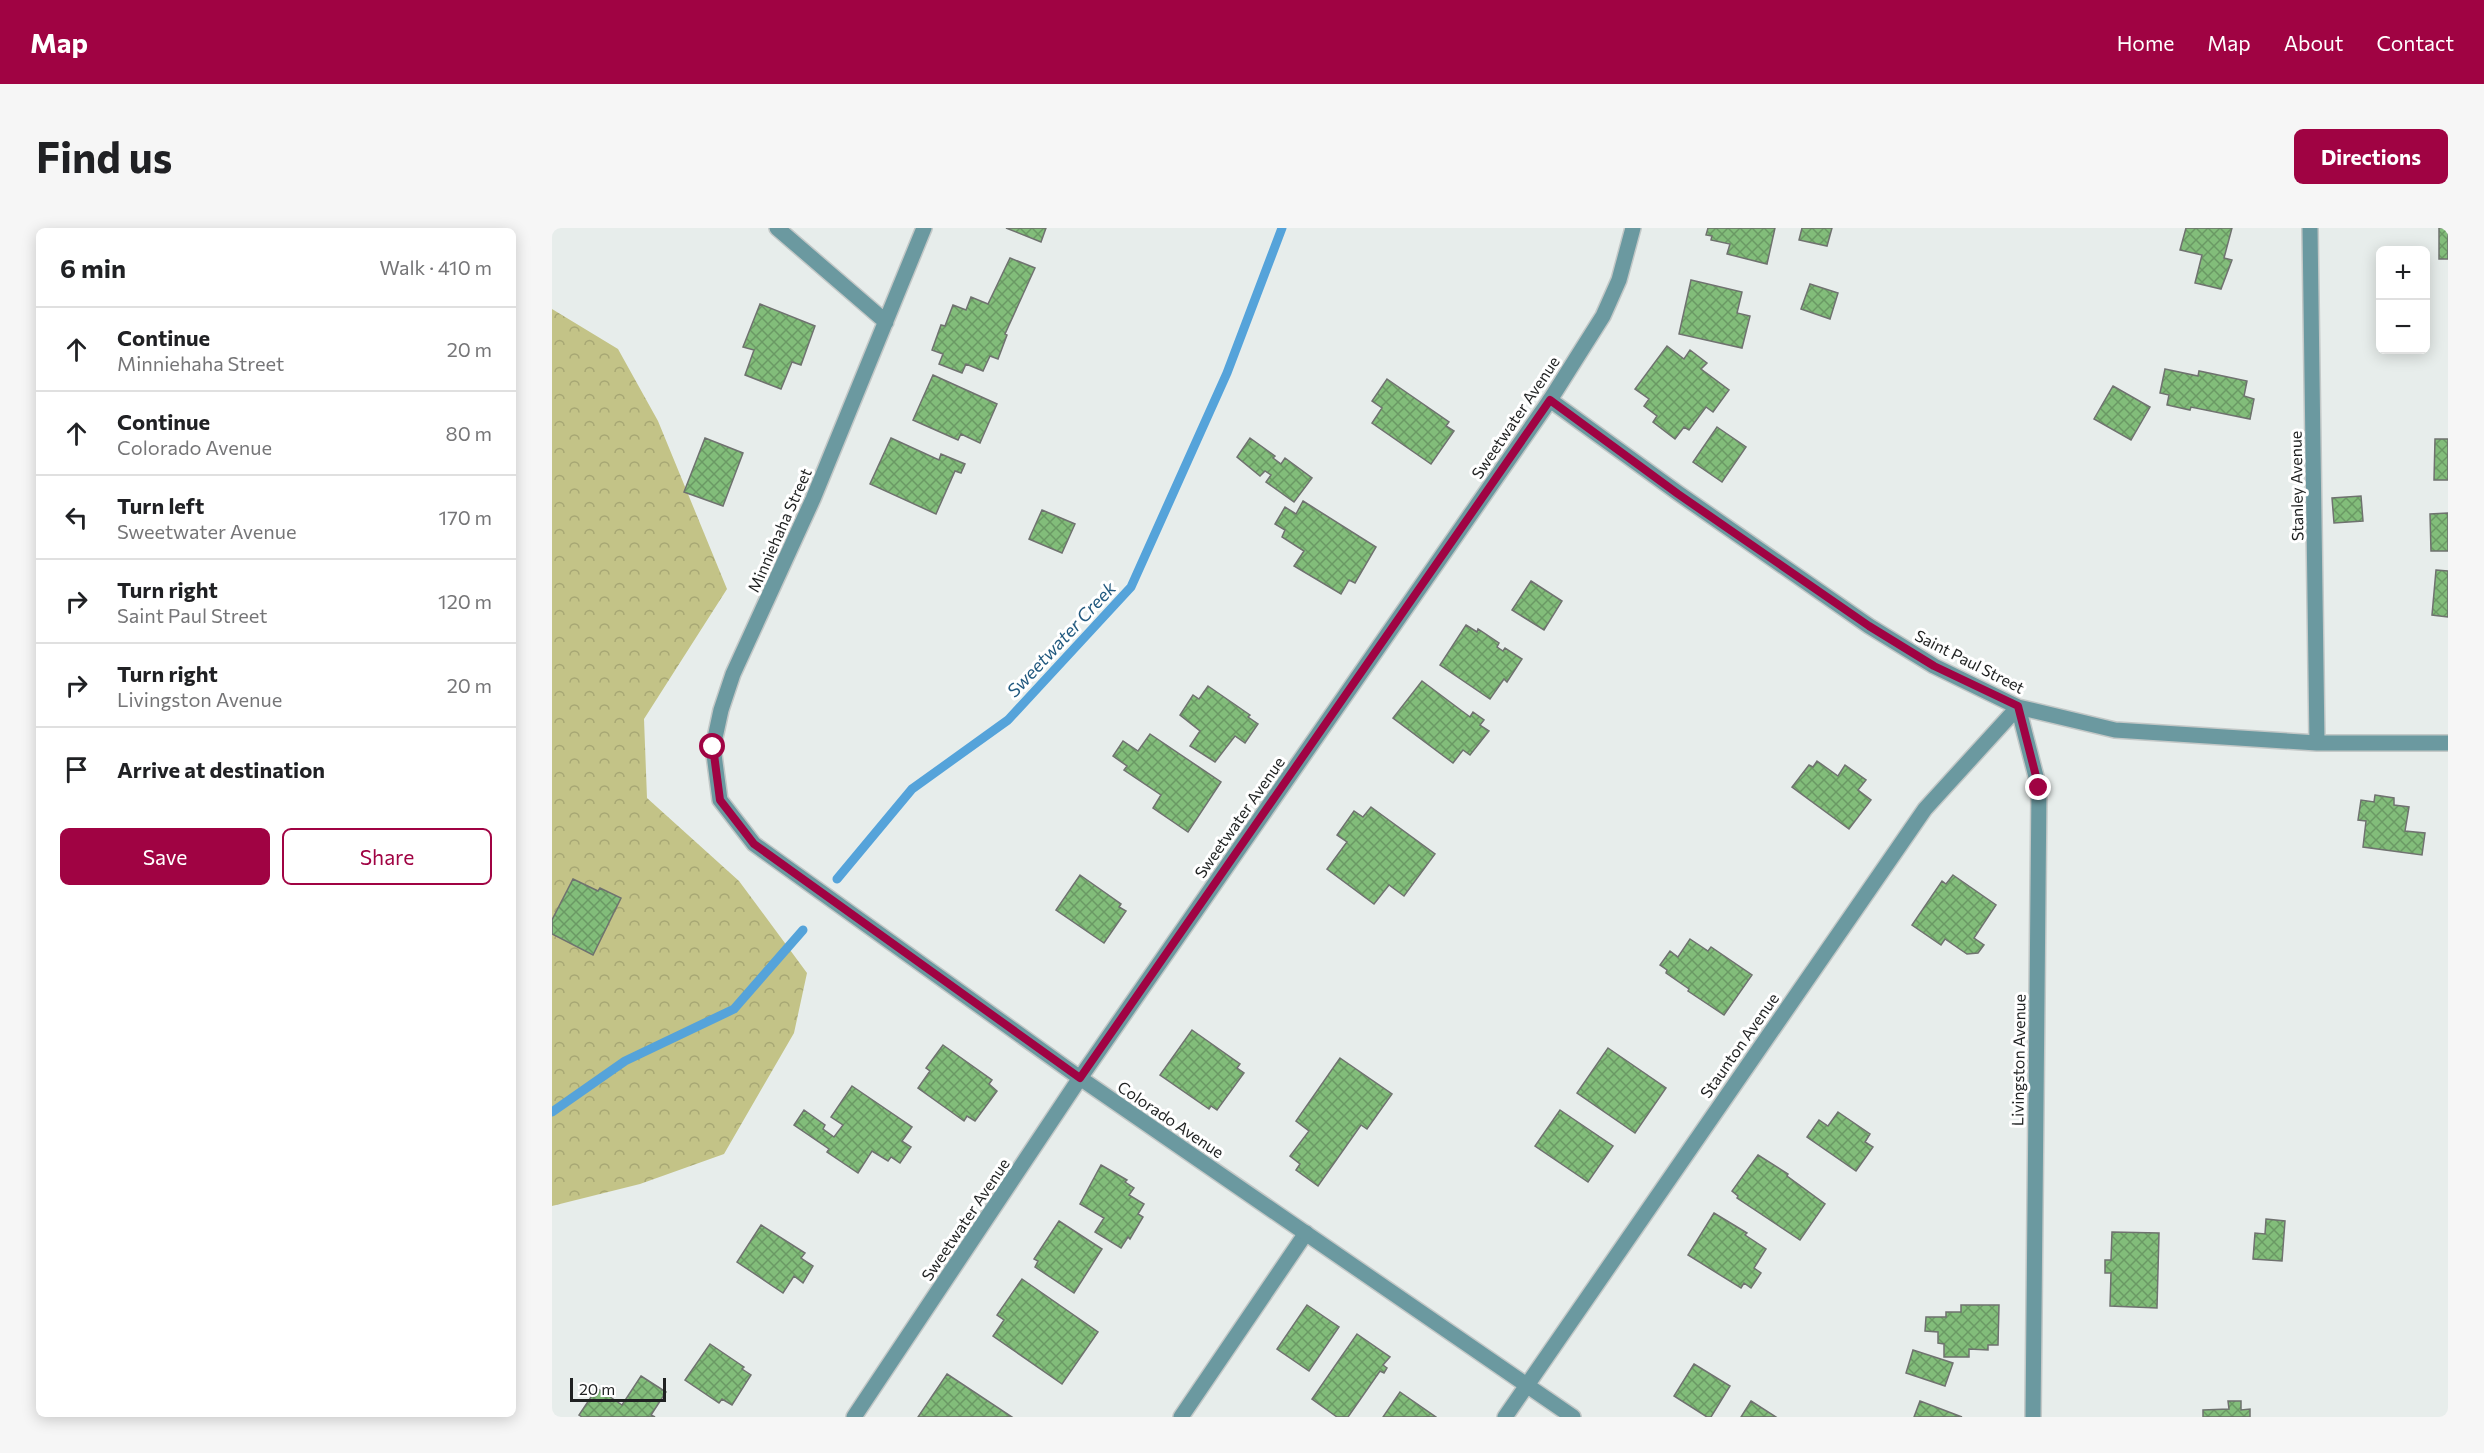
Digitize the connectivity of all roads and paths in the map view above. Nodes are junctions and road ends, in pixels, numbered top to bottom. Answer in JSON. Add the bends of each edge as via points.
{"nodes":[{"id":1,"x":777,"y":228,"type":"edge"},
{"id":2,"x":924,"y":228,"type":"edge"},
{"id":3,"x":1633,"y":228,"type":"edge"},
{"id":4,"x":2310,"y":228,"type":"edge"},
{"id":5,"x":886,"y":322,"type":"junction"},
{"id":6,"x":1550,"y":400,"type":"junction"},
{"id":7,"x":2018,"y":706,"type":"junction"},
{"id":8,"x":2317,"y":742,"type":"junction"},
{"id":9,"x":2448,"y":742,"type":"edge"},
{"id":10,"x":754,"y":844,"type":"joint"},
{"id":11,"x":1080,"y":1078,"type":"junction"},
{"id":12,"x":1306,"y":1233,"type":"junction"},
{"id":13,"x":1527,"y":1384,"type":"junction"},
{"id":14,"x":854,"y":1417,"type":"edge"},
{"id":15,"x":1181,"y":1417,"type":"edge"},
{"id":16,"x":1505,"y":1417,"type":"edge"},
{"id":17,"x":1573,"y":1417,"type":"edge"},
{"id":18,"x":2033,"y":1417,"type":"edge"}],
"edges":[{"from":1,"to":5,"type":"street"},
{"from":2,"to":5,"type":"street","name":"Minniehaha Street"},
{"from":3,"to":6,"type":"street","name":"Sweetwater Avenue","via":[[1619,280],[1603,316]]},
{"from":4,"to":8,"type":"street","name":"Stanley Avenue"},
{"from":5,"to":10,"type":"street","name":"Minniehaha Street","via":[[813,499],[733,674],[721,710],[713,747],[720,800]]},
{"from":6,"to":7,"type":"street","name":"Saint Paul Street","via":[[1869,626],[1934,666]]},
{"from":6,"to":11,"type":"street","name":"Sweetwater Avenue"},
{"from":7,"to":8,"type":"street","name":"Saint Paul Street","via":[[2115,730]]},
{"from":7,"to":13,"type":"street","name":"Staunton Avenue","via":[[1924,809]]},
{"from":7,"to":18,"type":"street","name":"Livingston Avenue","via":[[2039,788]]},
{"from":8,"to":9,"type":"street","name":"Saint Paul Street"},
{"from":10,"to":11,"type":"street","name":"Colorado Avenue"},
{"from":11,"to":12,"type":"street","name":"Colorado Avenue"},
{"from":11,"to":14,"type":"street","name":"Sweetwater Avenue"},
{"from":12,"to":13,"type":"street","name":"Colorado Avenue"},
{"from":12,"to":15,"type":"street"},
{"from":13,"to":16,"type":"street","name":"Staunton Avenue"},
{"from":13,"to":17,"type":"street","name":"Colorado Avenue"}]}
